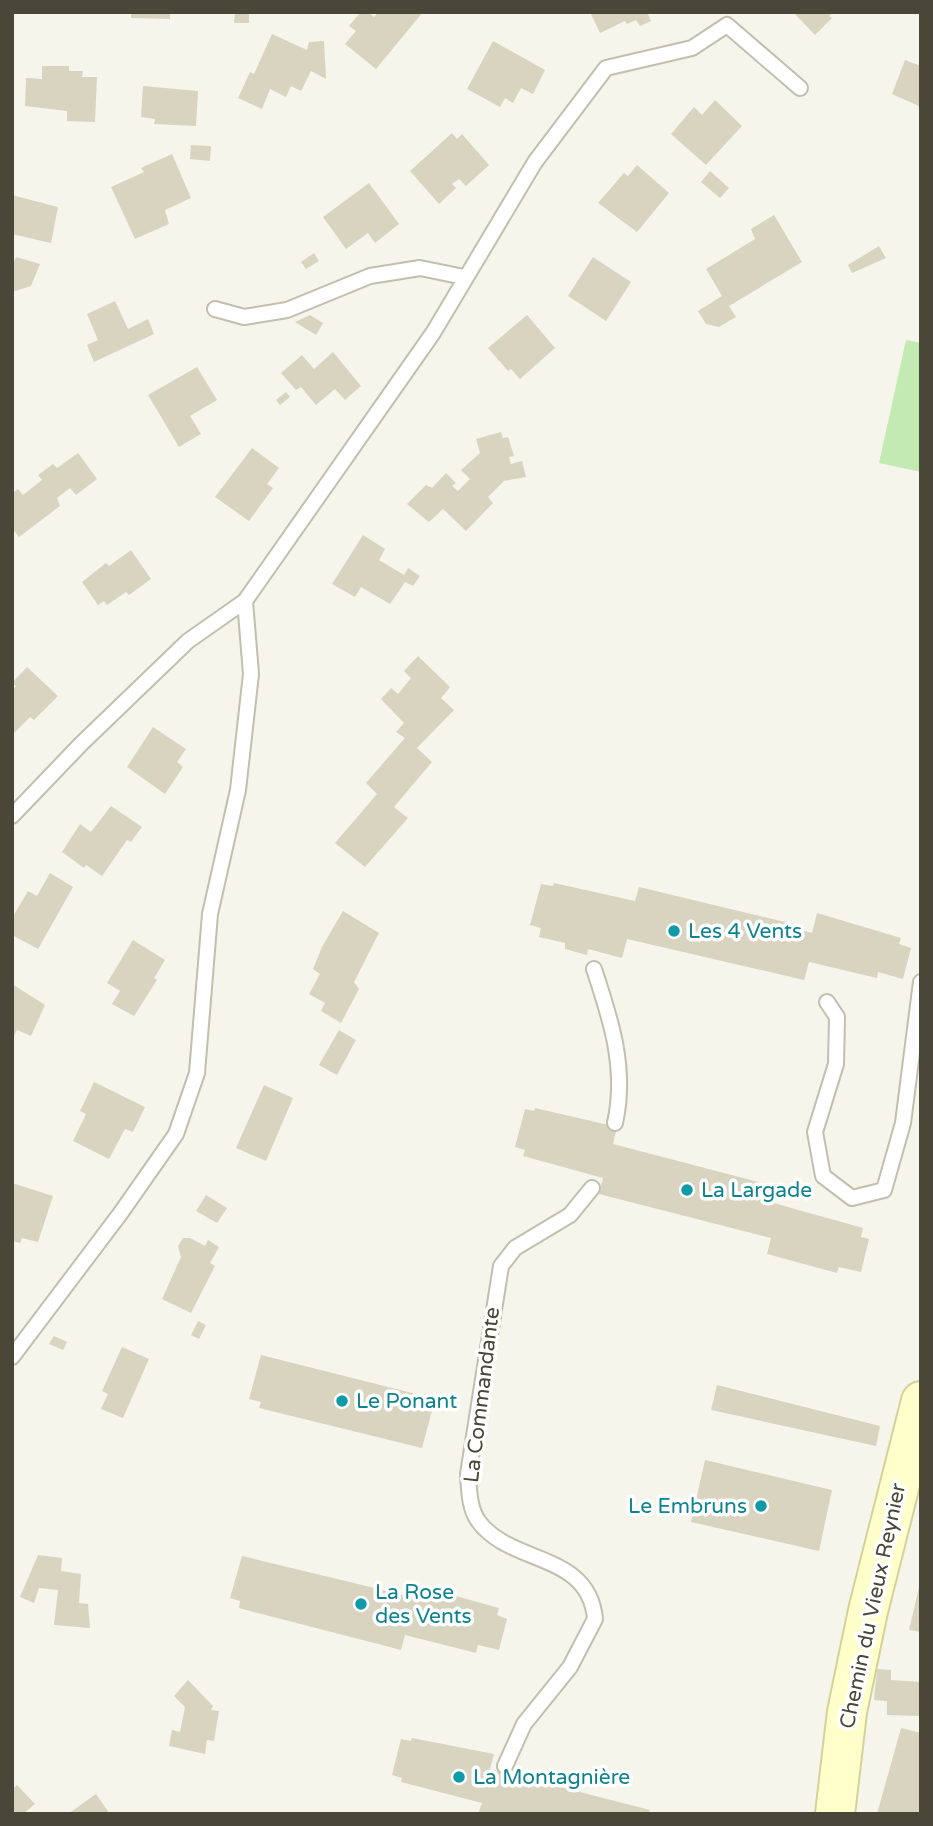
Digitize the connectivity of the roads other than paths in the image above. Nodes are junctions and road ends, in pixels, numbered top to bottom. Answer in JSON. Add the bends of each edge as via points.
{"nodes":[{"id":1,"x":727,"y":19,"type":"edge"},
{"id":2,"x":800,"y":88,"type":"dead end"},
{"id":3,"x":464,"y":277,"type":"junction"},
{"id":4,"x":215,"y":309,"type":"dead end"},
{"id":5,"x":245,"y":601,"type":"junction"},
{"id":6,"x":12,"y":816,"type":"edge"},
{"id":7,"x":594,"y":969,"type":"dead end"},
{"id":8,"x":921,"y":982,"type":"edge"},
{"id":9,"x":827,"y":1002,"type":"dead end"},
{"id":10,"x":615,"y":1123,"type":"dead end"},
{"id":11,"x":592,"y":1188,"type":"dead end"},
{"id":12,"x":12,"y":1357,"type":"edge"},
{"id":13,"x":921,"y":1401,"type":"edge"},
{"id":14,"x":505,"y":1766,"type":"dead end"},
{"id":15,"x":835,"y":1814,"type":"edge"}],
"edges":[{"from":1,"to":2,"type":"lane"},
{"from":1,"to":3,"type":"lane","via":[[692,48],[606,68],[535,162]]},
{"from":3,"to":4,"type":"lane","via":[[419,268],[370,276],[287,310],[244,317]]},
{"from":3,"to":5,"type":"lane","via":[[433,333]]},
{"from":5,"to":6,"type":"lane","via":[[188,641]]},
{"from":5,"to":12,"type":"lane","via":[[251,674],[238,790],[210,914],[197,1073],[176,1134]]},
{"from":7,"to":10,"type":"lane","via":[[620,1065]]},
{"from":8,"to":9,"type":"lane","via":[[903,1123],[884,1190],[852,1198],[823,1176],[815,1132],[836,1064],[838,1017]]},
{"from":11,"to":14,"type":"lane","name":"La Commandante","via":[[570,1215],[509,1254],[501,1265],[492,1310],[468,1474],[470,1497],[478,1521],[492,1534],[565,1570],[586,1588],[595,1619],[570,1667],[524,1724]]},
{"from":13,"to":15,"type":"street","name":"Chemin du Vieux Reynier","via":[[852,1687]]}]}
